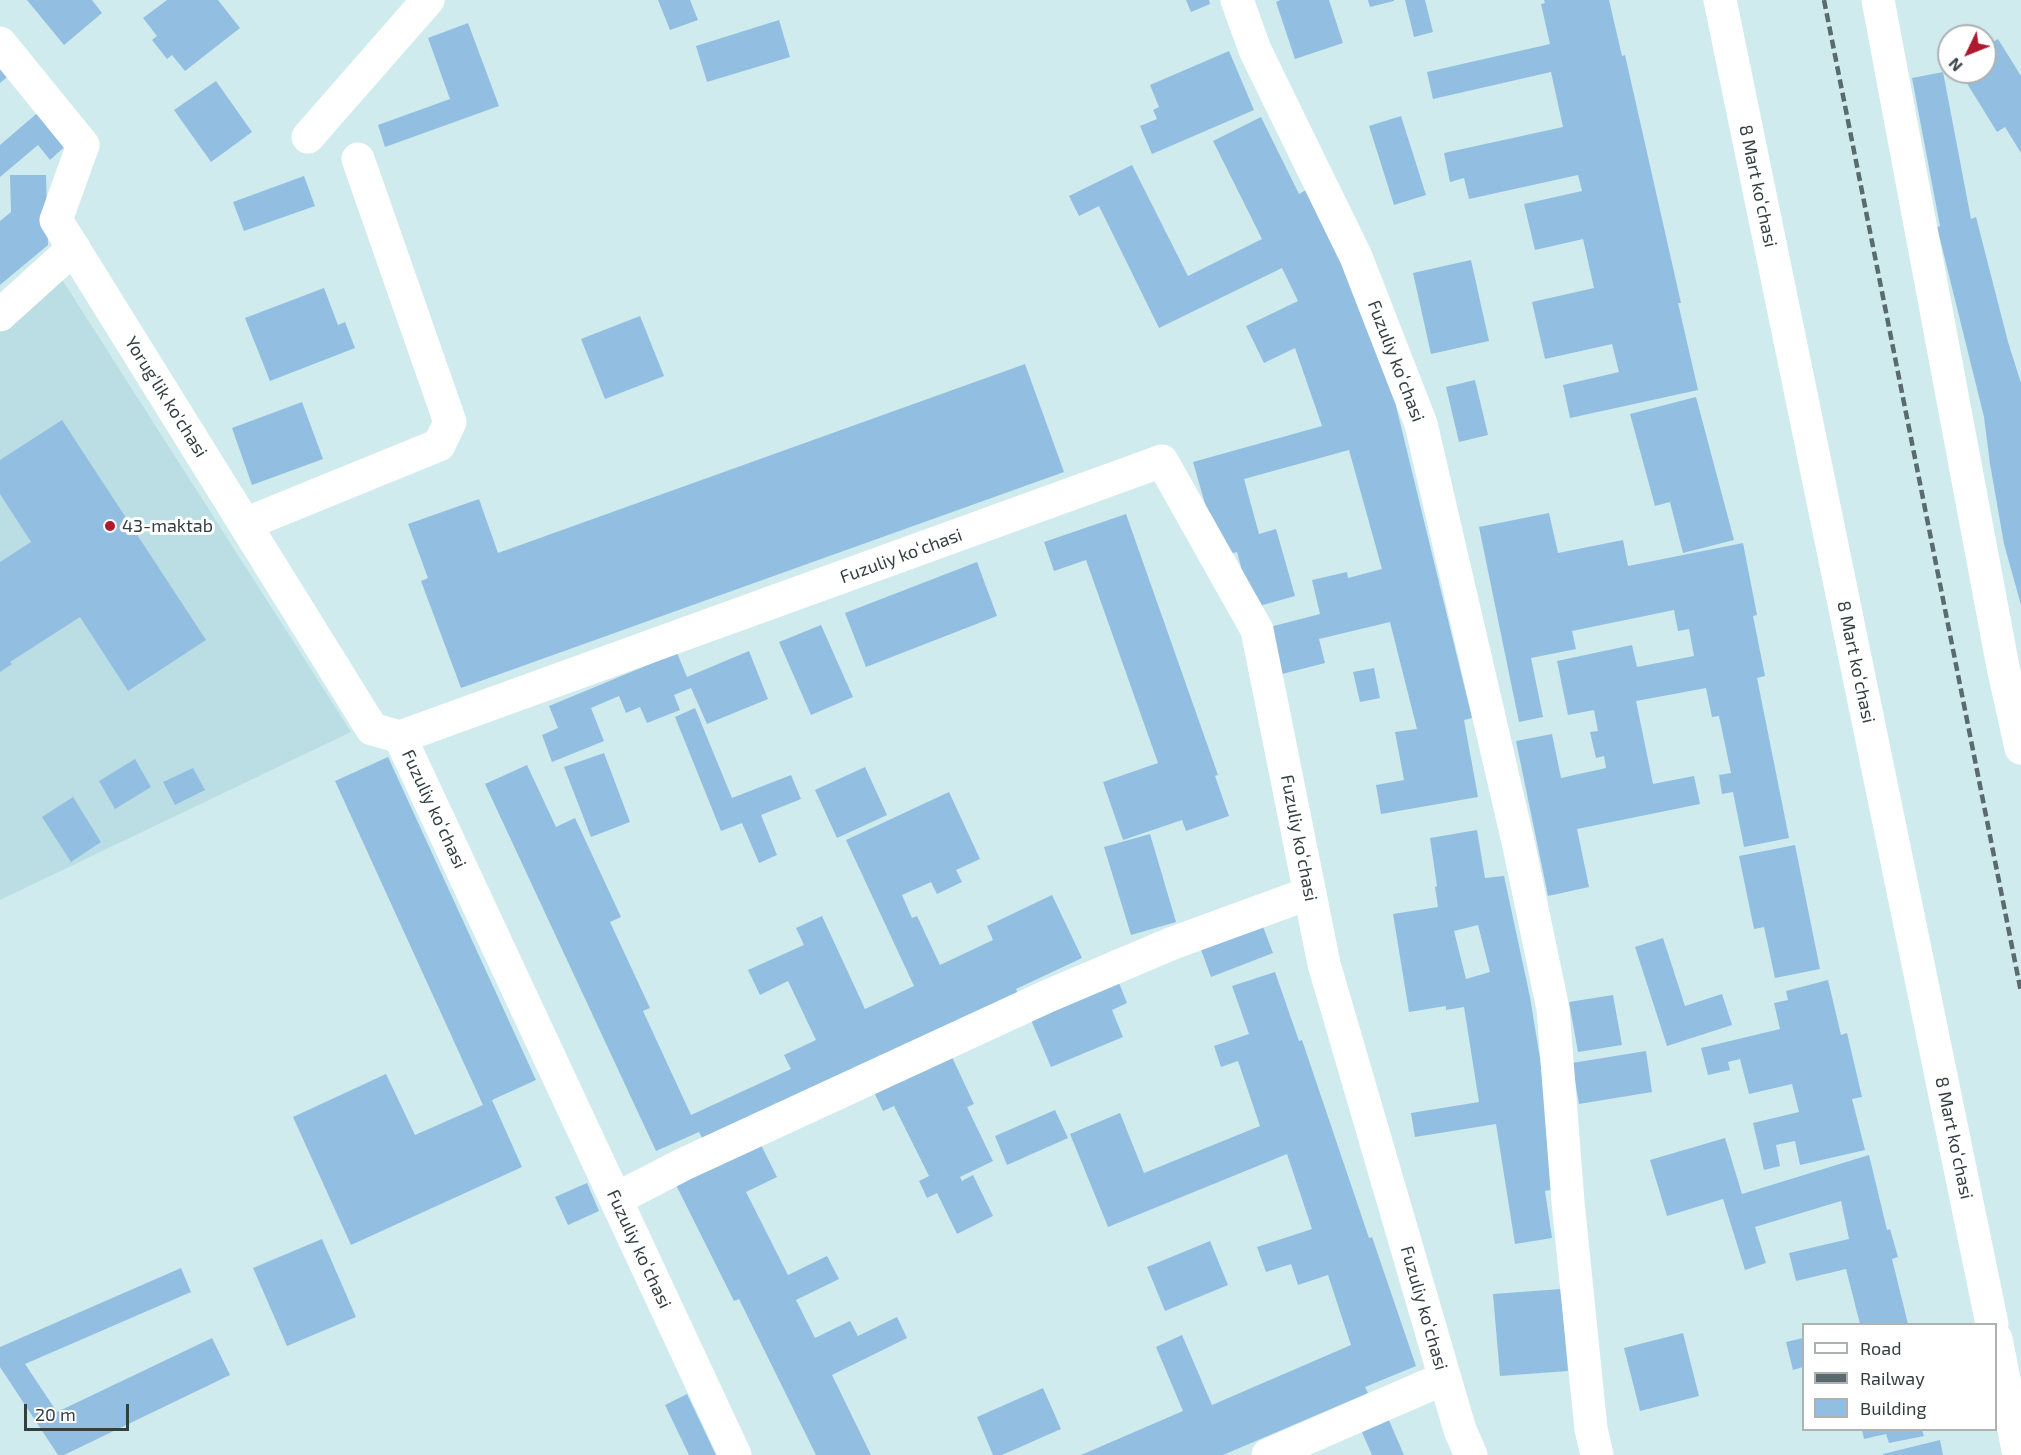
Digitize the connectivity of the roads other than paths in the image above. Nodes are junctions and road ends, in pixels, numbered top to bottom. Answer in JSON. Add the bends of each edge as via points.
{"nodes":[{"id":1,"x":428,"y":0,"type":"edge"},
{"id":2,"x":1238,"y":0,"type":"edge"},
{"id":3,"x":1720,"y":0,"type":"edge"},
{"id":4,"x":1878,"y":0,"type":"edge"},
{"id":5,"x":0,"y":43,"type":"edge"},
{"id":6,"x":308,"y":137,"type":"dead end"},
{"id":7,"x":358,"y":159,"type":"dead end"},
{"id":8,"x":74,"y":248,"type":"junction"},
{"id":9,"x":0,"y":315,"type":"edge"},
{"id":10,"x":245,"y":524,"type":"junction"},
{"id":11,"x":400,"y":737,"type":"junction"},
{"id":12,"x":2021,"y":748,"type":"edge"},
{"id":13,"x":1310,"y":893,"type":"junction"},
{"id":14,"x":616,"y":1199,"type":"junction"},
{"id":15,"x":1992,"y":1323,"type":"edge"},
{"id":16,"x":1997,"y":1349,"type":"edge"},
{"id":17,"x":1445,"y":1378,"type":"junction"},
{"id":18,"x":735,"y":1455,"type":"edge"},
{"id":19,"x":1268,"y":1455,"type":"edge"},
{"id":20,"x":1471,"y":1455,"type":"edge"},
{"id":21,"x":1596,"y":1455,"type":"edge"},
{"id":22,"x":2019,"y":1455,"type":"edge"}],
"edges":[{"from":1,"to":6,"type":"street"},
{"from":2,"to":21,"type":"street","name":"Fuzuliy koʻchasi","via":[[1255,50],[1356,257],[1421,424],[1553,1009],[1568,1202]]},
{"from":3,"to":15,"type":"street","name":"8 Mart koʻchasi"},
{"from":4,"to":12,"type":"street"},
{"from":5,"to":8,"type":"street","name":"Yorug'lik ko'chasi","via":[[83,145],[56,220]]},
{"from":7,"to":10,"type":"street","via":[[450,422],[439,445]]},
{"from":8,"to":9,"type":"street"},
{"from":8,"to":10,"type":"street","name":"Yorug'lik ko'chasi"},
{"from":10,"to":11,"type":"street","name":"Yorug'lik ko'chasi","via":[[372,729]]},
{"from":11,"to":13,"type":"street","name":"Fuzuliy koʻchasi","via":[[1162,461],[1257,630]]},
{"from":11,"to":14,"type":"street","name":"Fuzuliy koʻchasi"},
{"from":13,"to":14,"type":"street","via":[[1173,943],[1048,996]]},
{"from":13,"to":17,"type":"street","name":"Fuzuliy koʻchasi","via":[[1324,964]]},
{"from":14,"to":18,"type":"street","name":"Fuzuliy koʻchasi"},
{"from":16,"to":22,"type":"street"},
{"from":17,"to":19,"type":"street"},
{"from":17,"to":20,"type":"street","name":"Fuzuliy koʻchasi"}]}
